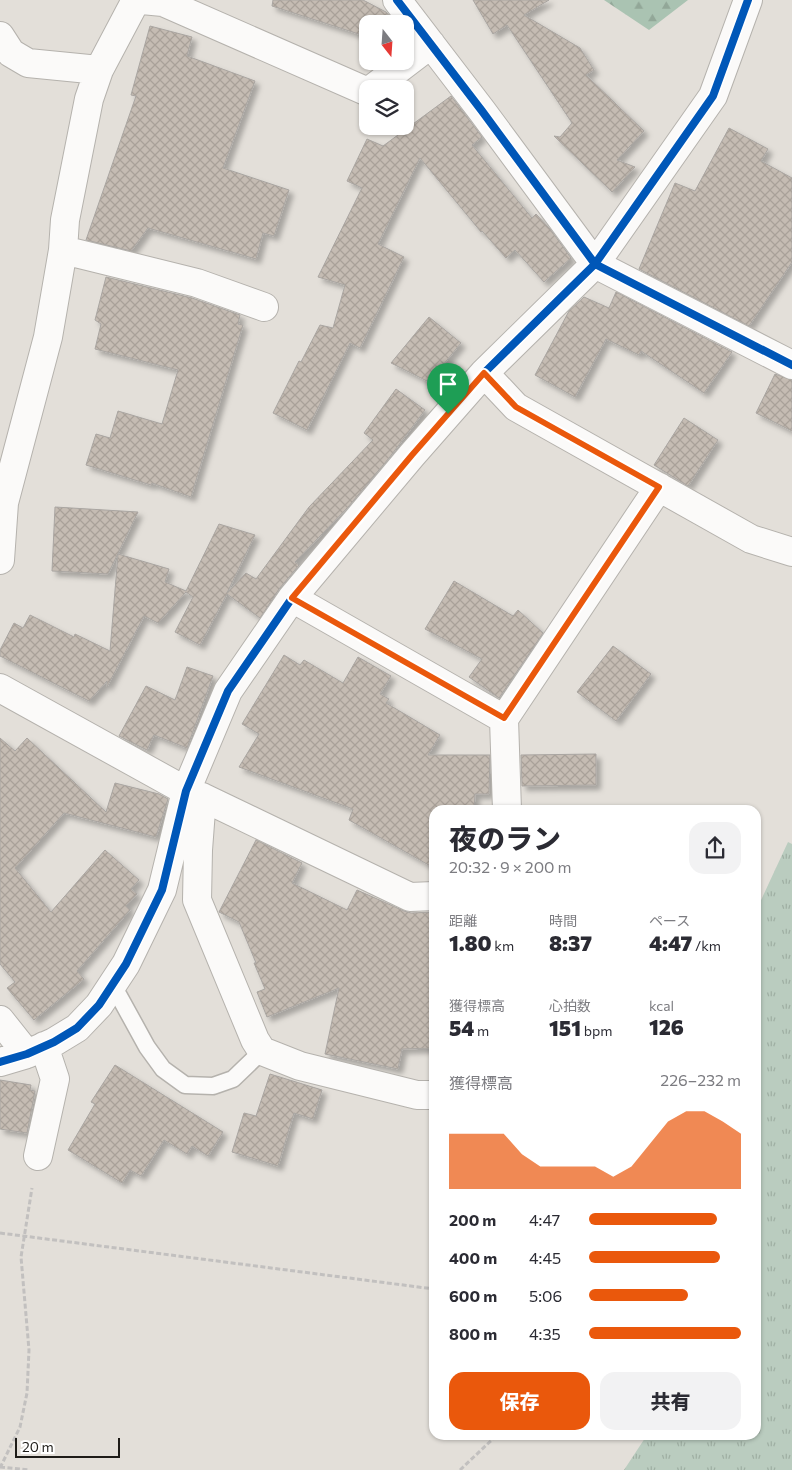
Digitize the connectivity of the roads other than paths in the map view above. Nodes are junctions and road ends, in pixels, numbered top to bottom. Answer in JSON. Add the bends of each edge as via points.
{"nodes":[{"id":1,"x":136,"y":0,"type":"edge"},
{"id":2,"x":142,"y":0,"type":"edge"},
{"id":3,"x":397,"y":0,"type":"edge"},
{"id":4,"x":748,"y":0,"type":"edge"},
{"id":5,"x":0,"y":36,"type":"edge"},
{"id":6,"x":431,"y":44,"type":"junction"},
{"id":7,"x":99,"y":70,"type":"junction"},
{"id":8,"x":384,"y":80,"type":"edge"},
{"id":9,"x":359,"y":88,"type":"edge"},
{"id":10,"x":63,"y":250,"type":"junction"},
{"id":11,"x":595,"y":264,"type":"junction"},
{"id":12,"x":264,"y":308,"type":"dead end"},
{"id":13,"x":792,"y":365,"type":"edge"},
{"id":14,"x":484,"y":373,"type":"junction"},
{"id":15,"x":659,"y":487,"type":"junction"},
{"id":16,"x":792,"y":552,"type":"edge"},
{"id":17,"x":0,"y":560,"type":"edge"},
{"id":18,"x":292,"y":598,"type":"junction"},
{"id":19,"x":0,"y":688,"type":"edge"},
{"id":20,"x":504,"y":718,"type":"junction"},
{"id":21,"x":194,"y":794,"type":"junction"},
{"id":22,"x":507,"y":805,"type":"edge"},
{"id":23,"x":429,"y":896,"type":"edge"},
{"id":24,"x":110,"y":988,"type":"junction"},
{"id":25,"x":0,"y":1020,"type":"edge"},
{"id":26,"x":36,"y":1050,"type":"junction"},
{"id":27,"x":262,"y":1051,"type":"junction"},
{"id":28,"x":0,"y":1062,"type":"edge"},
{"id":29,"x":429,"y":1095,"type":"edge"},
{"id":30,"x":38,"y":1156,"type":"road end"}],
"edges":[{"from":1,"to":7,"type":"street"},
{"from":2,"to":9,"type":"street","via":[[163,2]]},
{"from":3,"to":6,"type":"street"},
{"from":4,"to":11,"type":"street","via":[[713,96]]},
{"from":5,"to":7,"type":"street","via":[[11,53],[28,63]]},
{"from":6,"to":8,"type":"street"},
{"from":6,"to":11,"type":"street"},
{"from":7,"to":10,"type":"street","via":[[89,99],[65,220]]},
{"from":10,"to":12,"type":"street","via":[[197,283]]},
{"from":10,"to":17,"type":"street","via":[[48,337],[4,503]]},
{"from":11,"to":13,"type":"street"},
{"from":11,"to":14,"type":"street"},
{"from":14,"to":15,"type":"street","via":[[516,407]]},
{"from":14,"to":18,"type":"street"},
{"from":15,"to":16,"type":"street","via":[[751,540]]},
{"from":15,"to":20,"type":"street"},
{"from":18,"to":20,"type":"street"},
{"from":18,"to":21,"type":"street","via":[[228,691]]},
{"from":19,"to":21,"type":"street"},
{"from":20,"to":22,"type":"street"},
{"from":21,"to":23,"type":"street","via":[[410,898]]},
{"from":21,"to":24,"type":"street","via":[[162,890],[126,964]]},
{"from":21,"to":27,"type":"street","via":[[198,900]]},
{"from":24,"to":26,"type":"street","via":[[78,1028]]},
{"from":24,"to":27,"type":"lane","via":[[119,996],[146,1047],[163,1069],[185,1085],[212,1086],[233,1079]]},
{"from":25,"to":26,"type":"street"},
{"from":26,"to":28,"type":"street"},
{"from":26,"to":30,"type":"street","via":[[55,1079]]},
{"from":27,"to":29,"type":"street","via":[[300,1066],[417,1095]]}]}
